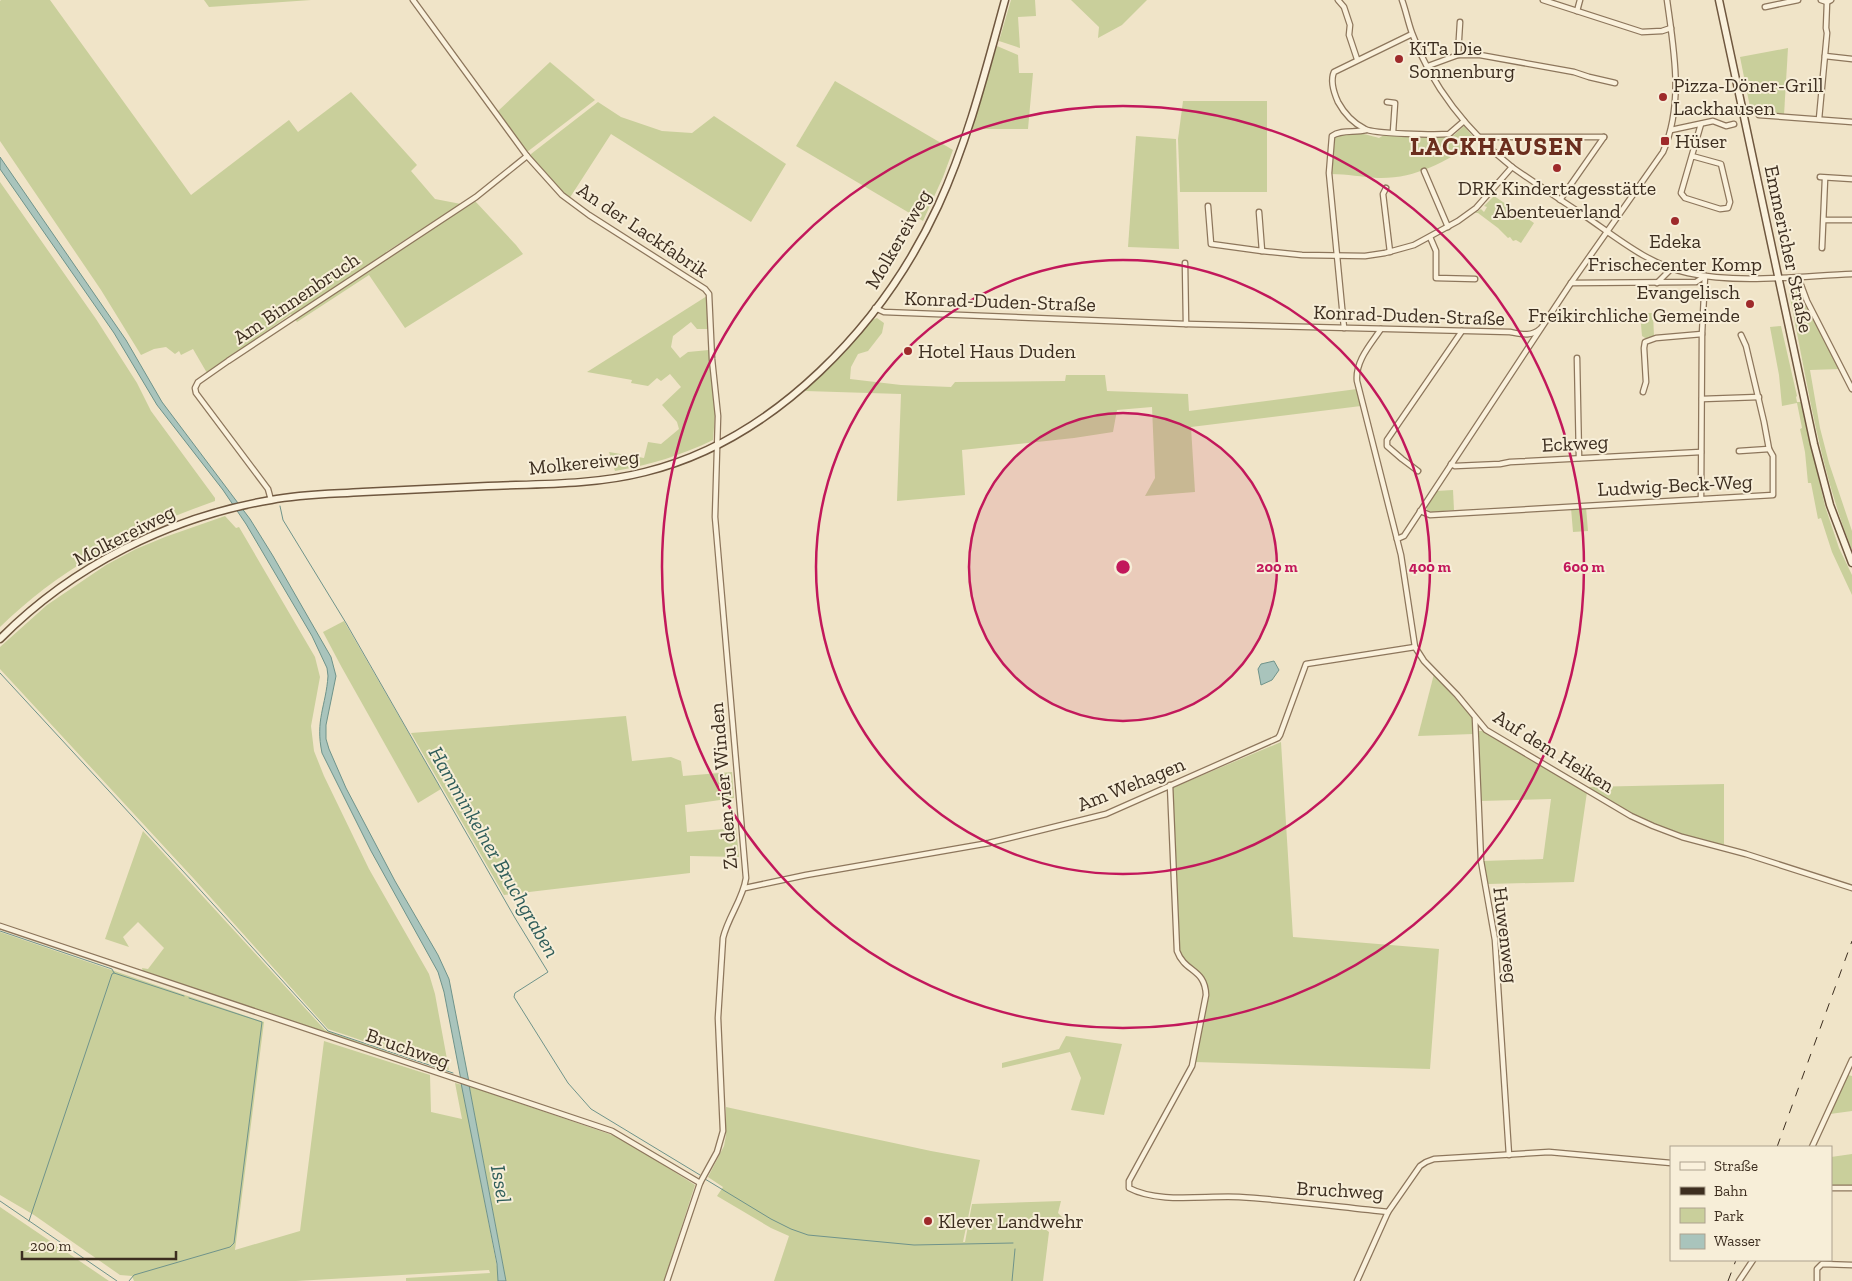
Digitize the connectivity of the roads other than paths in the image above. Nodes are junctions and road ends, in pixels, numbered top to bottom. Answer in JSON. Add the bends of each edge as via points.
{"nodes":[{"id":1,"x":413,"y":0,"type":"edge"},
{"id":2,"x":1006,"y":0,"type":"edge"},
{"id":3,"x":1338,"y":0,"type":"edge"},
{"id":4,"x":1402,"y":0,"type":"edge"},
{"id":5,"x":1543,"y":0,"type":"edge"},
{"id":6,"x":1580,"y":0,"type":"edge"},
{"id":7,"x":1667,"y":0,"type":"edge"},
{"id":8,"x":1718,"y":0,"type":"edge"},
{"id":9,"x":1798,"y":0,"type":"edge"},
{"id":10,"x":1821,"y":0,"type":"edge"},
{"id":11,"x":1829,"y":1,"type":"edge"},
{"id":12,"x":1765,"y":7,"type":"dead end"},
{"id":13,"x":1577,"y":11,"type":"junction"},
{"id":14,"x":1460,"y":22,"type":"dead end"},
{"id":15,"x":1671,"y":28,"type":"junction"},
{"id":16,"x":1412,"y":34,"type":"junction"},
{"id":17,"x":1458,"y":55,"type":"junction"},
{"id":18,"x":1825,"y":56,"type":"junction"},
{"id":19,"x":1357,"y":59,"type":"junction"},
{"id":20,"x":1852,"y":59,"type":"edge"},
{"id":21,"x":1428,"y":66,"type":"junction"},
{"id":22,"x":1615,"y":83,"type":"dead end"},
{"id":23,"x":1387,"y":102,"type":"dead end"},
{"id":24,"x":1759,"y":115,"type":"dead end"},
{"id":25,"x":1819,"y":119,"type":"junction"},
{"id":26,"x":1464,"y":121,"type":"junction"},
{"id":27,"x":1852,"y":122,"type":"edge"},
{"id":28,"x":1701,"y":124,"type":"junction"},
{"id":29,"x":1734,"y":124,"type":"dead end"},
{"id":30,"x":1366,"y":130,"type":"junction"},
{"id":31,"x":1672,"y":130,"type":"junction"},
{"id":32,"x":1393,"y":132,"type":"junction"},
{"id":33,"x":1478,"y":137,"type":"junction"},
{"id":34,"x":526,"y":156,"type":"junction"},
{"id":35,"x":1692,"y":156,"type":"junction"},
{"id":36,"x":1512,"y":167,"type":"junction"},
{"id":37,"x":1424,"y":171,"type":"dead end"},
{"id":38,"x":1852,"y":179,"type":"edge"},
{"id":39,"x":1386,"y":188,"type":"dead end"},
{"id":40,"x":1560,"y":200,"type":"junction"},
{"id":41,"x":1208,"y":206,"type":"dead end"},
{"id":42,"x":1259,"y":212,"type":"dead end"},
{"id":43,"x":1824,"y":220,"type":"junction"},
{"id":44,"x":1852,"y":220,"type":"edge"},
{"id":45,"x":1448,"y":227,"type":"junction"},
{"id":46,"x":1607,"y":231,"type":"junction"},
{"id":47,"x":1430,"y":237,"type":"junction"},
{"id":48,"x":1822,"y":248,"type":"dead end"},
{"id":49,"x":1262,"y":251,"type":"junction"},
{"id":50,"x":1390,"y":252,"type":"junction"},
{"id":51,"x":1338,"y":256,"type":"junction"},
{"id":52,"x":1185,"y":263,"type":"dead end"},
{"id":53,"x":1671,"y":269,"type":"junction"},
{"id":54,"x":1852,"y":274,"type":"edge"},
{"id":55,"x":1704,"y":276,"type":"junction"},
{"id":56,"x":1778,"y":277,"type":"junction"},
{"id":57,"x":1798,"y":277,"type":"junction"},
{"id":58,"x":1475,"y":279,"type":"dead end"},
{"id":59,"x":1570,"y":283,"type":"junction"},
{"id":60,"x":1657,"y":283,"type":"junction"},
{"id":61,"x":875,"y":308,"type":"junction"},
{"id":62,"x":1186,"y":324,"type":"junction"},
{"id":63,"x":1344,"y":328,"type":"junction"},
{"id":64,"x":1381,"y":329,"type":"junction"},
{"id":65,"x":1540,"y":329,"type":"junction"},
{"id":66,"x":1462,"y":331,"type":"junction"},
{"id":67,"x":1702,"y":334,"type":"junction"},
{"id":68,"x":1741,"y":335,"type":"dead end"},
{"id":69,"x":1577,"y":358,"type":"dead end"},
{"id":70,"x":1852,"y":389,"type":"edge"},
{"id":71,"x":1643,"y":392,"type":"dead end"},
{"id":72,"x":1758,"y":397,"type":"junction"},
{"id":73,"x":1702,"y":399,"type":"junction"},
{"id":74,"x":718,"y":446,"type":"junction"},
{"id":75,"x":1769,"y":449,"type":"junction"},
{"id":76,"x":1739,"y":451,"type":"dead end"},
{"id":77,"x":1701,"y":452,"type":"junction"},
{"id":78,"x":1579,"y":458,"type":"junction"},
{"id":79,"x":1451,"y":464,"type":"junction"},
{"id":80,"x":1418,"y":471,"type":"dead end"},
{"id":81,"x":1701,"y":499,"type":"junction"},
{"id":82,"x":271,"y":500,"type":"junction"},
{"id":83,"x":1420,"y":511,"type":"junction"},
{"id":84,"x":1398,"y":540,"type":"junction"},
{"id":85,"x":1852,"y":563,"type":"edge"},
{"id":86,"x":0,"y":640,"type":"edge"},
{"id":87,"x":1415,"y":647,"type":"junction"},
{"id":88,"x":1475,"y":718,"type":"junction"},
{"id":89,"x":1170,"y":785,"type":"junction"},
{"id":90,"x":744,"y":888,"type":"junction"},
{"id":91,"x":1852,"y":888,"type":"edge"},
{"id":92,"x":0,"y":926,"type":"edge"},
{"id":93,"x":1852,"y":1060,"type":"edge"},
{"id":94,"x":1812,"y":1146,"type":"edge"},
{"id":95,"x":1509,"y":1155,"type":"junction"},
{"id":96,"x":1670,"y":1163,"type":"edge"},
{"id":97,"x":700,"y":1182,"type":"junction"},
{"id":98,"x":1832,"y":1188,"type":"edge"},
{"id":99,"x":1852,"y":1188,"type":"edge"},
{"id":100,"x":1388,"y":1212,"type":"junction"},
{"id":101,"x":1753,"y":1261,"type":"edge"},
{"id":102,"x":1852,"y":1265,"type":"edge"},
{"id":103,"x":667,"y":1281,"type":"edge"},
{"id":104,"x":1357,"y":1281,"type":"edge"},
{"id":105,"x":1739,"y":1281,"type":"edge"},
{"id":106,"x":1817,"y":1281,"type":"edge"}],
"edges":[{"from":1,"to":34,"type":"street","name":"An der Lackfabrik"},
{"from":2,"to":61,"type":"main road","name":"Molkereiweg","via":[[949,181],[915,250]]},
{"from":3,"to":19,"type":"street","via":[[1350,25],[1349,35]]},
{"from":4,"to":16,"type":"street"},
{"from":5,"to":13,"type":"street"},
{"from":6,"to":13,"type":"street"},
{"from":7,"to":15,"type":"street"},
{"from":8,"to":56,"type":"main road","name":"Emmericher Straße"},
{"from":9,"to":12,"type":"street"},
{"from":10,"to":11,"type":"street"},
{"from":11,"to":18,"type":"street"},
{"from":13,"to":15,"type":"street","via":[[1642,32]]},
{"from":14,"to":17,"type":"street"},
{"from":15,"to":31,"type":"street","via":[[1676,62]]},
{"from":16,"to":19,"type":"street"},
{"from":16,"to":21,"type":"street"},
{"from":17,"to":21,"type":"street"},
{"from":17,"to":22,"type":"street","via":[[1510,60]]},
{"from":18,"to":20,"type":"street"},
{"from":18,"to":25,"type":"street"},
{"from":19,"to":30,"type":"street","via":[[1332,76],[1336,98],[1342,109]]},
{"from":21,"to":26,"type":"street"},
{"from":23,"to":32,"type":"street","via":[[1395,103]]},
{"from":24,"to":25,"type":"street"},
{"from":25,"to":27,"type":"street"},
{"from":26,"to":32,"type":"street","via":[[1449,134]]},
{"from":26,"to":33,"type":"street"},
{"from":28,"to":29,"type":"street","via":[[1713,121],[1726,126]]},
{"from":28,"to":31,"type":"street"},
{"from":28,"to":35,"type":"street"},
{"from":30,"to":32,"type":"street"},
{"from":30,"to":51,"type":"street","via":[[1338,132],[1332,136],[1329,173]]},
{"from":31,"to":46,"type":"street","via":[[1658,160]]},
{"from":33,"to":36,"type":"street"},
{"from":33,"to":40,"type":"street","via":[[1604,137]]},
{"from":34,"to":74,"type":"street","name":"An der Lackfabrik","via":[[570,202],[705,289],[710,300]]},
{"from":34,"to":82,"type":"street","name":"Am Binnenbruch","via":[[476,197],[198,382],[196,393],[268,489]]},
{"from":35,"to":35,"type":"street","via":[[1681,193],[1683,197],[1720,209],[1728,208],[1730,202],[1721,164]]},
{"from":36,"to":40,"type":"street"},
{"from":36,"to":45,"type":"street","via":[[1476,208]]},
{"from":37,"to":45,"type":"street"},
{"from":38,"to":43,"type":"street","via":[[1822,178]]},
{"from":39,"to":50,"type":"street","via":[[1383,194]]},
{"from":40,"to":46,"type":"street"},
{"from":41,"to":49,"type":"street","via":[[1211,244]]},
{"from":42,"to":49,"type":"street"},
{"from":43,"to":44,"type":"street"},
{"from":43,"to":48,"type":"street"},
{"from":45,"to":47,"type":"street"},
{"from":46,"to":53,"type":"street"},
{"from":46,"to":59,"type":"street"},
{"from":47,"to":50,"type":"street"},
{"from":47,"to":58,"type":"street","via":[[1436,251],[1436,278]]},
{"from":49,"to":51,"type":"street"},
{"from":50,"to":51,"type":"street"},
{"from":51,"to":63,"type":"street"},
{"from":52,"to":62,"type":"street"},
{"from":53,"to":55,"type":"street"},
{"from":53,"to":60,"type":"street"},
{"from":54,"to":57,"type":"street"},
{"from":55,"to":56,"type":"street"},
{"from":55,"to":60,"type":"street","via":[[1696,282]]},
{"from":55,"to":67,"type":"street"},
{"from":56,"to":57,"type":"street"},
{"from":56,"to":85,"type":"main road","name":"Emmericher Straße","via":[[1814,444],[1830,505]]},
{"from":57,"to":70,"type":"street"},
{"from":59,"to":60,"type":"street"},
{"from":59,"to":65,"type":"street"},
{"from":61,"to":62,"type":"street","name":"Konrad-Duden-Straße","via":[[884,312]]},
{"from":61,"to":74,"type":"main road","name":"Molkereiweg","via":[[842,349],[810,381],[761,420]]},
{"from":62,"to":63,"type":"street","name":"Konrad-Duden-Straße"},
{"from":63,"to":64,"type":"street","name":"Konrad-Duden-Straße"},
{"from":64,"to":66,"type":"street","name":"Konrad-Duden-Straße"},
{"from":64,"to":84,"type":"street","name":"Auf dem Heiken","via":[[1361,359],[1356,373]]},
{"from":65,"to":66,"type":"street","name":"Konrad-Duden-Straße","via":[[1528,334]]},
{"from":65,"to":79,"type":"street"},
{"from":66,"to":80,"type":"street","via":[[1387,440],[1386,446]]},
{"from":67,"to":71,"type":"street","via":[[1645,342],[1646,382]]},
{"from":67,"to":73,"type":"street"},
{"from":68,"to":72,"type":"street"},
{"from":69,"to":78,"type":"street"},
{"from":72,"to":73,"type":"street"},
{"from":72,"to":75,"type":"street"},
{"from":73,"to":77,"type":"street"},
{"from":74,"to":82,"type":"main road","name":"Molkereiweg","via":[[647,472],[598,480],[314,494]]},
{"from":74,"to":90,"type":"street","name":"Zu den vier Winden","via":[[715,518],[746,878]]},
{"from":75,"to":76,"type":"street"},
{"from":75,"to":81,"type":"street","name":"Ludwig-Beck-Weg","via":[[1773,456],[1773,495]]},
{"from":77,"to":78,"type":"street","name":"Eckweg"},
{"from":77,"to":81,"type":"street"},
{"from":78,"to":79,"type":"street","name":"Eckweg"},
{"from":79,"to":83,"type":"street"},
{"from":81,"to":83,"type":"street","name":"Ludwig-Beck-Weg","via":[[1430,515]]},
{"from":82,"to":86,"type":"main road","name":"Molkereiweg","via":[[229,509],[163,530],[103,560],[44,600]]},
{"from":83,"to":84,"type":"street"},
{"from":84,"to":87,"type":"street","name":"Auf dem Heiken"},
{"from":87,"to":88,"type":"street","name":"Auf dem Heiken"},
{"from":87,"to":89,"type":"street","name":"Am Wehagen","via":[[1306,664],[1278,738]]},
{"from":88,"to":91,"type":"street","name":"Auf dem Heiken","via":[[1486,730],[1631,816],[1682,837]]},
{"from":88,"to":95,"type":"street","name":"Huwenweg","via":[[1481,861],[1495,940]]},
{"from":89,"to":90,"type":"street","name":"Am Wehagen","via":[[1106,814],[989,844]]},
{"from":89,"to":100,"type":"street","name":"Bruchweg","via":[[1177,951],[1180,960],[1203,979],[1206,995],[1192,1066],[1128,1185],[1133,1190],[1160,1196],[1238,1197]]},
{"from":90,"to":97,"type":"street","name":"Zu den vier Winden","via":[[723,938],[718,1018],[722,1131],[717,1152]]},
{"from":92,"to":97,"type":"street","name":"Bruchweg","via":[[612,1132]]},
{"from":93,"to":94,"type":"street"},
{"from":95,"to":96,"type":"street","name":"Bruchweg","via":[[1549,1152]]},
{"from":95,"to":100,"type":"street","name":"Bruchweg","via":[[1426,1162]]},
{"from":97,"to":103,"type":"street"},
{"from":98,"to":99,"type":"street"},
{"from":100,"to":104,"type":"street"},
{"from":101,"to":105,"type":"street"},
{"from":102,"to":106,"type":"street","via":[[1822,1264],[1817,1270]]}]}
